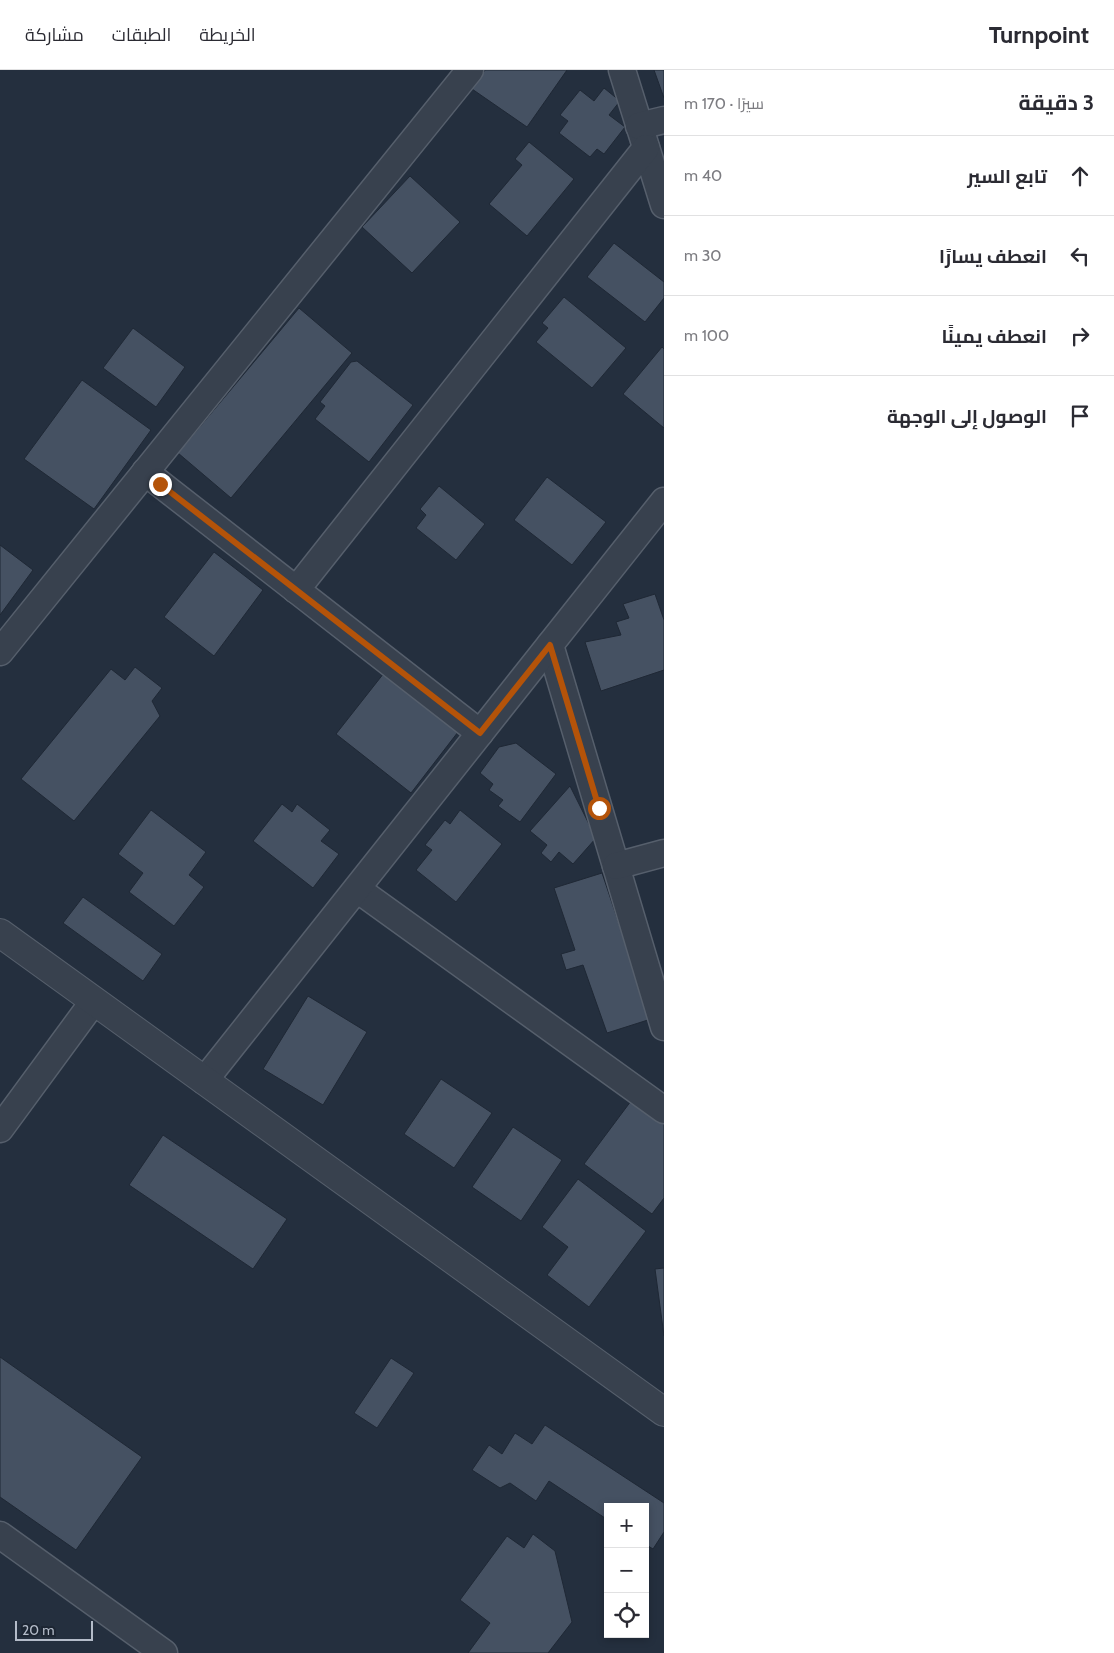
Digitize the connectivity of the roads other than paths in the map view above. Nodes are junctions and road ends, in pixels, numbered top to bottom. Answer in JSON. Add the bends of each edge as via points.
{"nodes":[{"id":1,"x":470,"y":70,"type":"edge"},
{"id":2,"x":622,"y":70,"type":"edge"},
{"id":3,"x":664,"y":120,"type":"edge"},
{"id":4,"x":643,"y":137,"type":"junction"},
{"id":5,"x":664,"y":205,"type":"edge"},
{"id":6,"x":145,"y":472,"type":"junction"},
{"id":7,"x":664,"y":501,"type":"edge"},
{"id":8,"x":296,"y":590,"type":"junction"},
{"id":9,"x":550,"y":645,"type":"junction"},
{"id":10,"x":0,"y":652,"type":"edge"},
{"id":11,"x":480,"y":733,"type":"junction"},
{"id":12,"x":664,"y":853,"type":"edge"},
{"id":13,"x":616,"y":866,"type":"junction"},
{"id":14,"x":357,"y":888,"type":"junction"},
{"id":15,"x":0,"y":933,"type":"edge"},
{"id":16,"x":94,"y":1000,"type":"junction"},
{"id":17,"x":664,"y":1028,"type":"edge"},
{"id":18,"x":204,"y":1081,"type":"junction"},
{"id":19,"x":664,"y":1110,"type":"edge"},
{"id":20,"x":0,"y":1129,"type":"edge"},
{"id":21,"x":664,"y":1412,"type":"edge"},
{"id":22,"x":0,"y":1535,"type":"edge"},
{"id":23,"x":164,"y":1653,"type":"edge"}],
"edges":[{"from":1,"to":6,"type":"street"},
{"from":2,"to":4,"type":"street"},
{"from":3,"to":4,"type":"street"},
{"from":4,"to":5,"type":"street"},
{"from":4,"to":8,"type":"street"},
{"from":6,"to":8,"type":"street"},
{"from":6,"to":10,"type":"street"},
{"from":7,"to":9,"type":"street"},
{"from":8,"to":11,"type":"street"},
{"from":9,"to":11,"type":"street"},
{"from":9,"to":13,"type":"street"},
{"from":11,"to":14,"type":"street"},
{"from":12,"to":13,"type":"street"},
{"from":13,"to":17,"type":"street"},
{"from":14,"to":18,"type":"street"},
{"from":14,"to":19,"type":"street"},
{"from":15,"to":16,"type":"street"},
{"from":16,"to":18,"type":"street"},
{"from":16,"to":20,"type":"street"},
{"from":18,"to":21,"type":"street"},
{"from":22,"to":23,"type":"street"}]}
